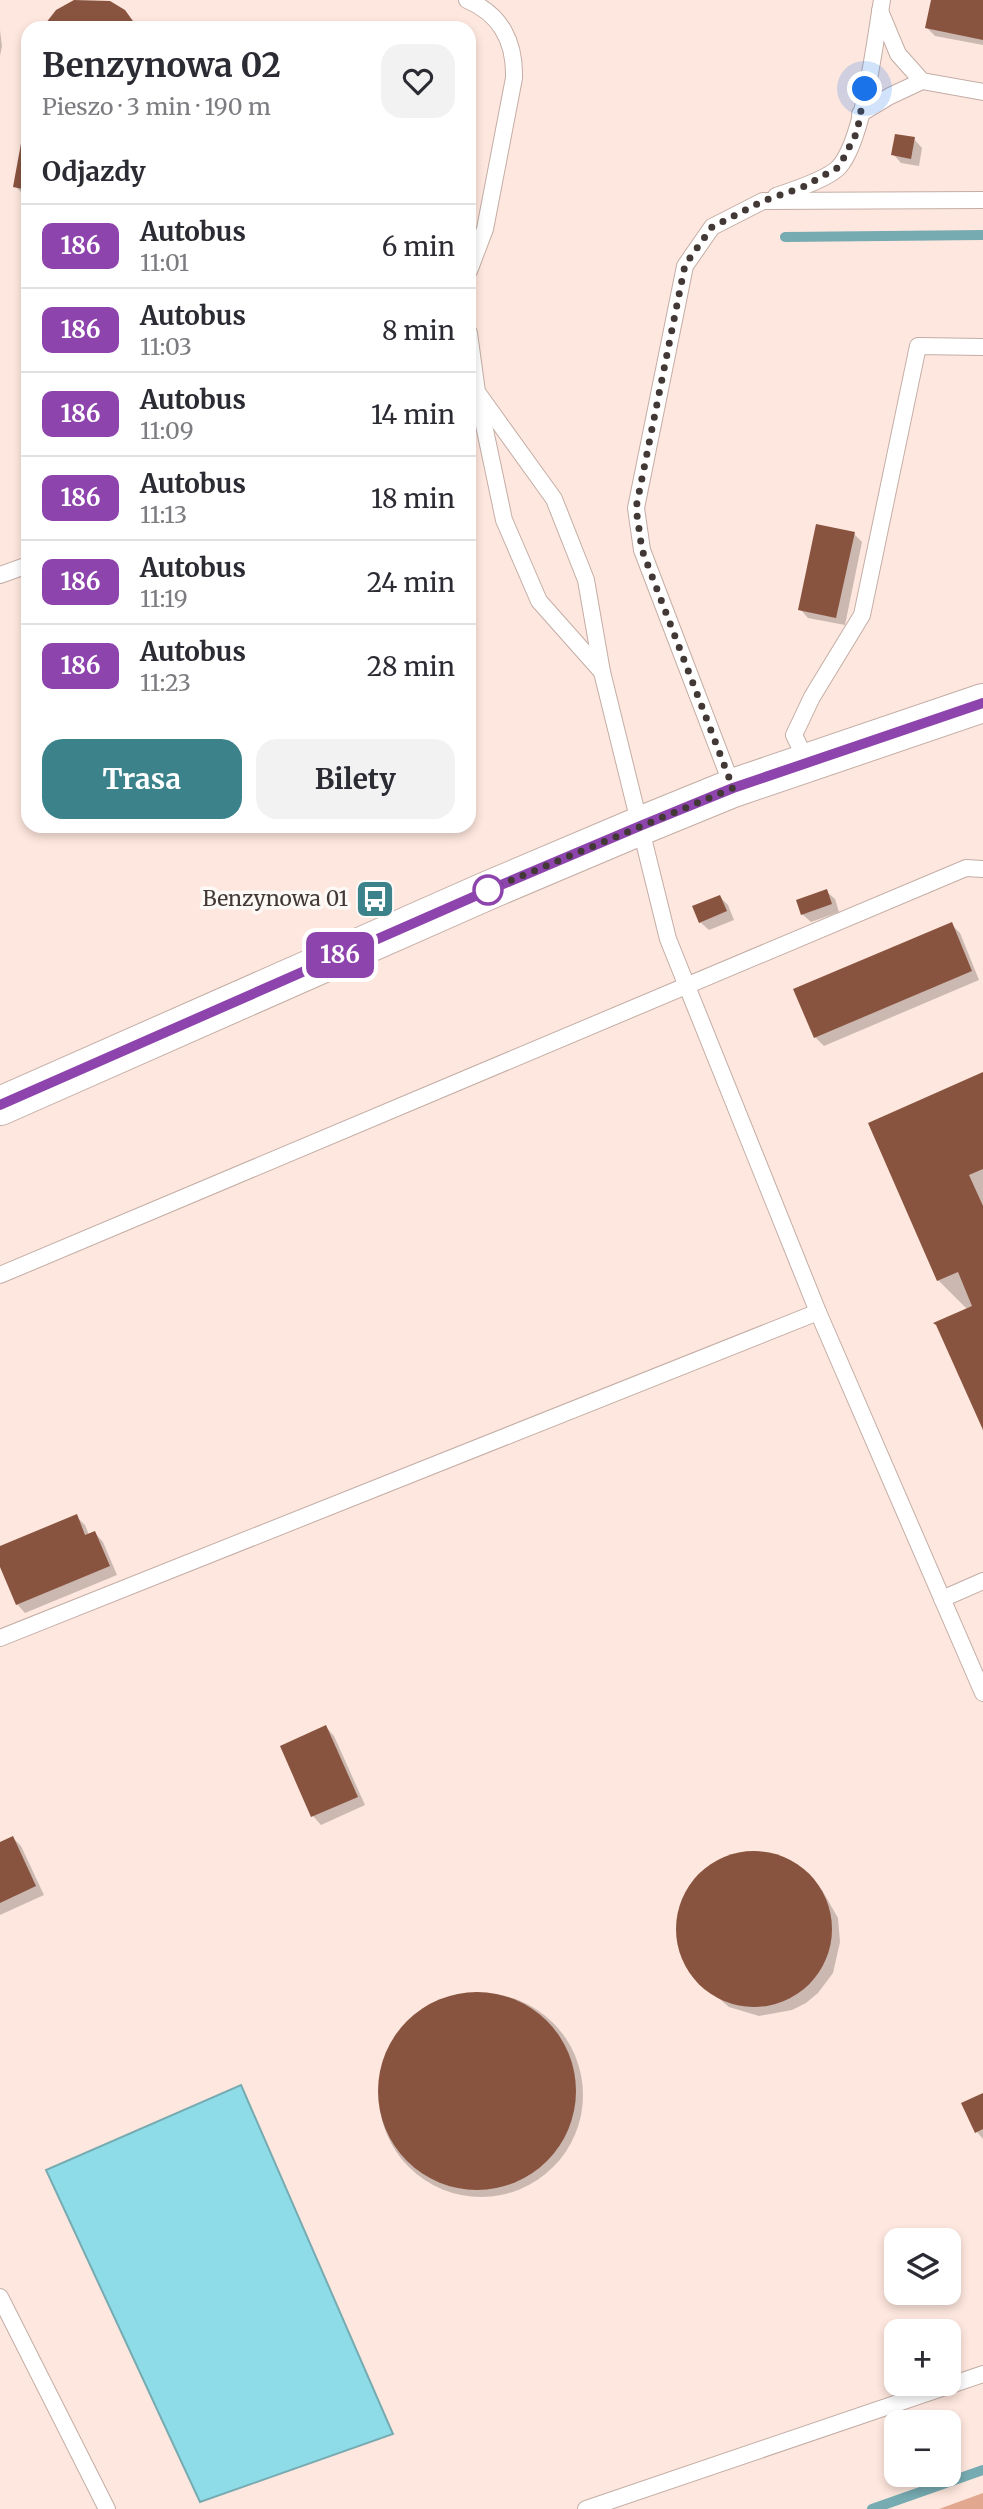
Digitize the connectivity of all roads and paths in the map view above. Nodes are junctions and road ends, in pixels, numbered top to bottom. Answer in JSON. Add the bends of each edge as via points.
{"nodes":[{"id":1,"x":467,"y":0,"type":"edge"},
{"id":2,"x":881,"y":5,"type":"edge"},
{"id":3,"x":922,"y":81,"type":"junction"},
{"id":4,"x":983,"y":92,"type":"edge"},
{"id":5,"x":860,"y":114,"type":"junction"},
{"id":6,"x":983,"y":200,"type":"edge"},
{"id":7,"x":763,"y":201,"type":"junction"},
{"id":8,"x":476,"y":253,"type":"edge"},
{"id":9,"x":983,"y":347,"type":"edge"},
{"id":10,"x":476,"y":398,"type":"edge"},
{"id":11,"x":476,"y":406,"type":"edge"},
{"id":12,"x":21,"y":568,"type":"edge"},
{"id":13,"x":0,"y":575,"type":"edge"},
{"id":14,"x":602,"y":672,"type":"junction"},
{"id":15,"x":983,"y":703,"type":"edge"},
{"id":16,"x":808,"y":764,"type":"junction"},
{"id":17,"x":733,"y":788,"type":"junction"},
{"id":18,"x":640,"y":826,"type":"junction"},
{"id":19,"x":983,"y":869,"type":"edge"},
{"id":20,"x":686,"y":986,"type":"junction"},
{"id":21,"x":0,"y":1105,"type":"edge"},
{"id":22,"x":0,"y":1275,"type":"edge"},
{"id":23,"x":818,"y":1312,"type":"junction"},
{"id":24,"x":983,"y":1581,"type":"edge"},
{"id":25,"x":942,"y":1599,"type":"junction"},
{"id":26,"x":0,"y":1638,"type":"edge"},
{"id":27,"x":983,"y":1693,"type":"edge"},
{"id":28,"x":0,"y":2297,"type":"edge"},
{"id":29,"x":983,"y":2374,"type":"edge"},
{"id":30,"x":107,"y":2509,"type":"edge"},
{"id":31,"x":586,"y":2509,"type":"edge"}],
"edges":[{"from":1,"to":8,"type":"lane","via":[[486,8],[499,23],[514,65],[485,229]]},
{"from":2,"to":3,"type":"lane","via":[[898,54]]},
{"from":2,"to":5,"type":"lane"},
{"from":3,"to":4,"type":"lane"},
{"from":3,"to":5,"type":"lane"},
{"from":5,"to":7,"type":"lane","via":[[857,132],[839,167],[803,187]]},
{"from":6,"to":7,"type":"lane"},
{"from":7,"to":17,"type":"lane","via":[[712,227],[685,265],[636,508],[642,550]]},
{"from":9,"to":16,"type":"lane","via":[[918,346],[862,615],[794,735]]},
{"from":10,"to":14,"type":"lane","via":[[554,499],[586,580]]},
{"from":11,"to":14,"type":"lane","via":[[504,520],[539,601]]},
{"from":12,"to":13,"type":"lane"},
{"from":14,"to":18,"type":"lane"},
{"from":15,"to":16,"type":"street"},
{"from":16,"to":17,"type":"street"},
{"from":17,"to":18,"type":"street"},
{"from":18,"to":20,"type":"lane","via":[[668,939]]},
{"from":18,"to":21,"type":"street"},
{"from":19,"to":20,"type":"lane","via":[[966,868]]},
{"from":20,"to":22,"type":"lane"},
{"from":20,"to":23,"type":"lane"},
{"from":23,"to":25,"type":"lane"},
{"from":23,"to":26,"type":"lane"},
{"from":24,"to":25,"type":"lane"},
{"from":25,"to":27,"type":"lane"},
{"from":28,"to":30,"type":"lane"},
{"from":29,"to":31,"type":"lane"}]}
